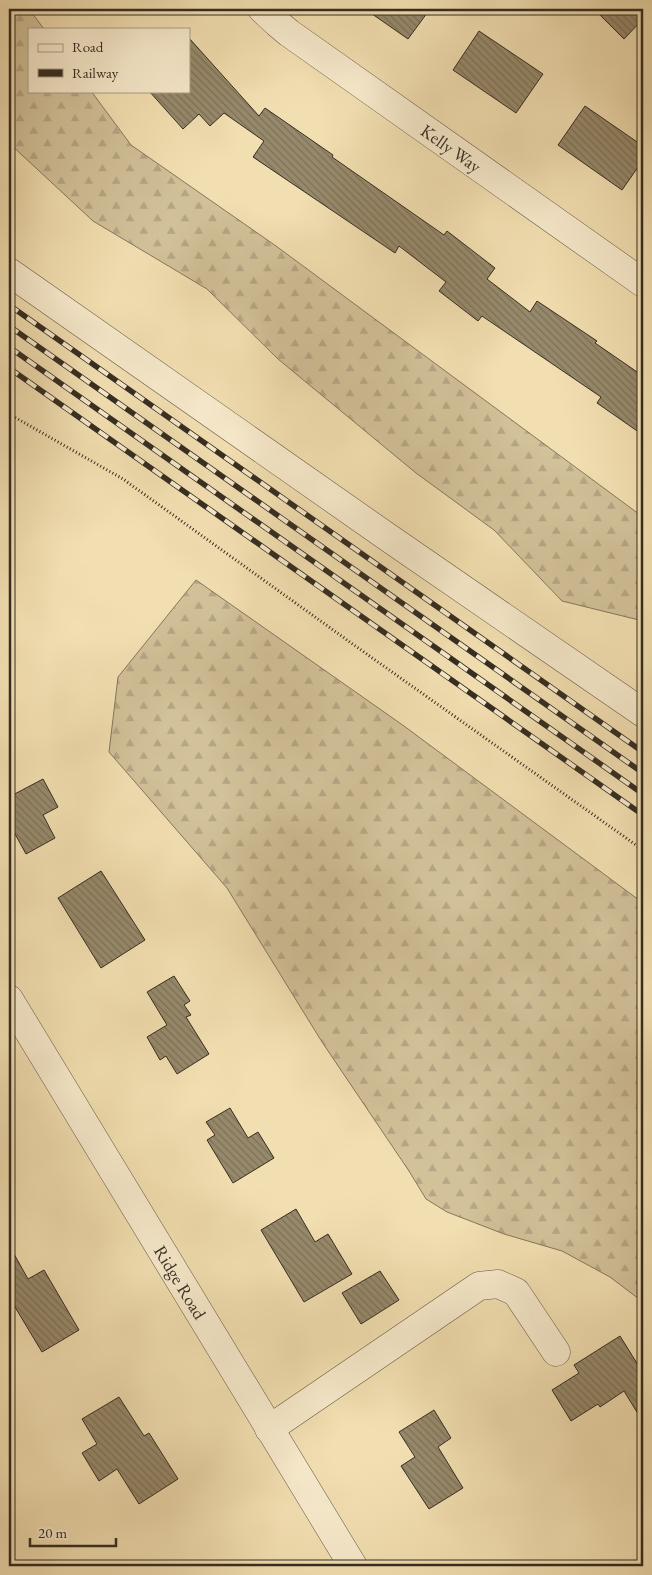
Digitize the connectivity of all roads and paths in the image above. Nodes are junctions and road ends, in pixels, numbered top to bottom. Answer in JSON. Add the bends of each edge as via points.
{"nodes":[{"id":1,"x":262,"y":9,"type":"edge"},
{"id":2,"x":9,"y":272,"type":"edge"},
{"id":3,"x":643,"y":283,"type":"edge"},
{"id":4,"x":9,"y":414,"type":"edge"},
{"id":5,"x":643,"y":713,"type":"edge"},
{"id":6,"x":643,"y":850,"type":"edge"},
{"id":7,"x":9,"y":999,"type":"edge"},
{"id":8,"x":556,"y":1352,"type":"dead end"},
{"id":9,"x":269,"y":1429,"type":"junction"},
{"id":10,"x":353,"y":1566,"type":"edge"}],
"edges":[{"from":1,"to":3,"type":"street","name":"Kelly Way","via":[[289,33]]},
{"from":2,"to":5,"type":"street"},
{"from":4,"to":6,"type":"path","via":[[123,479]]},
{"from":7,"to":9,"type":"street","name":"Ridge Road"},
{"from":8,"to":9,"type":"street","via":[[516,1292],[498,1284],[479,1286]]},
{"from":9,"to":10,"type":"street","name":"Ridge Road"}]}
